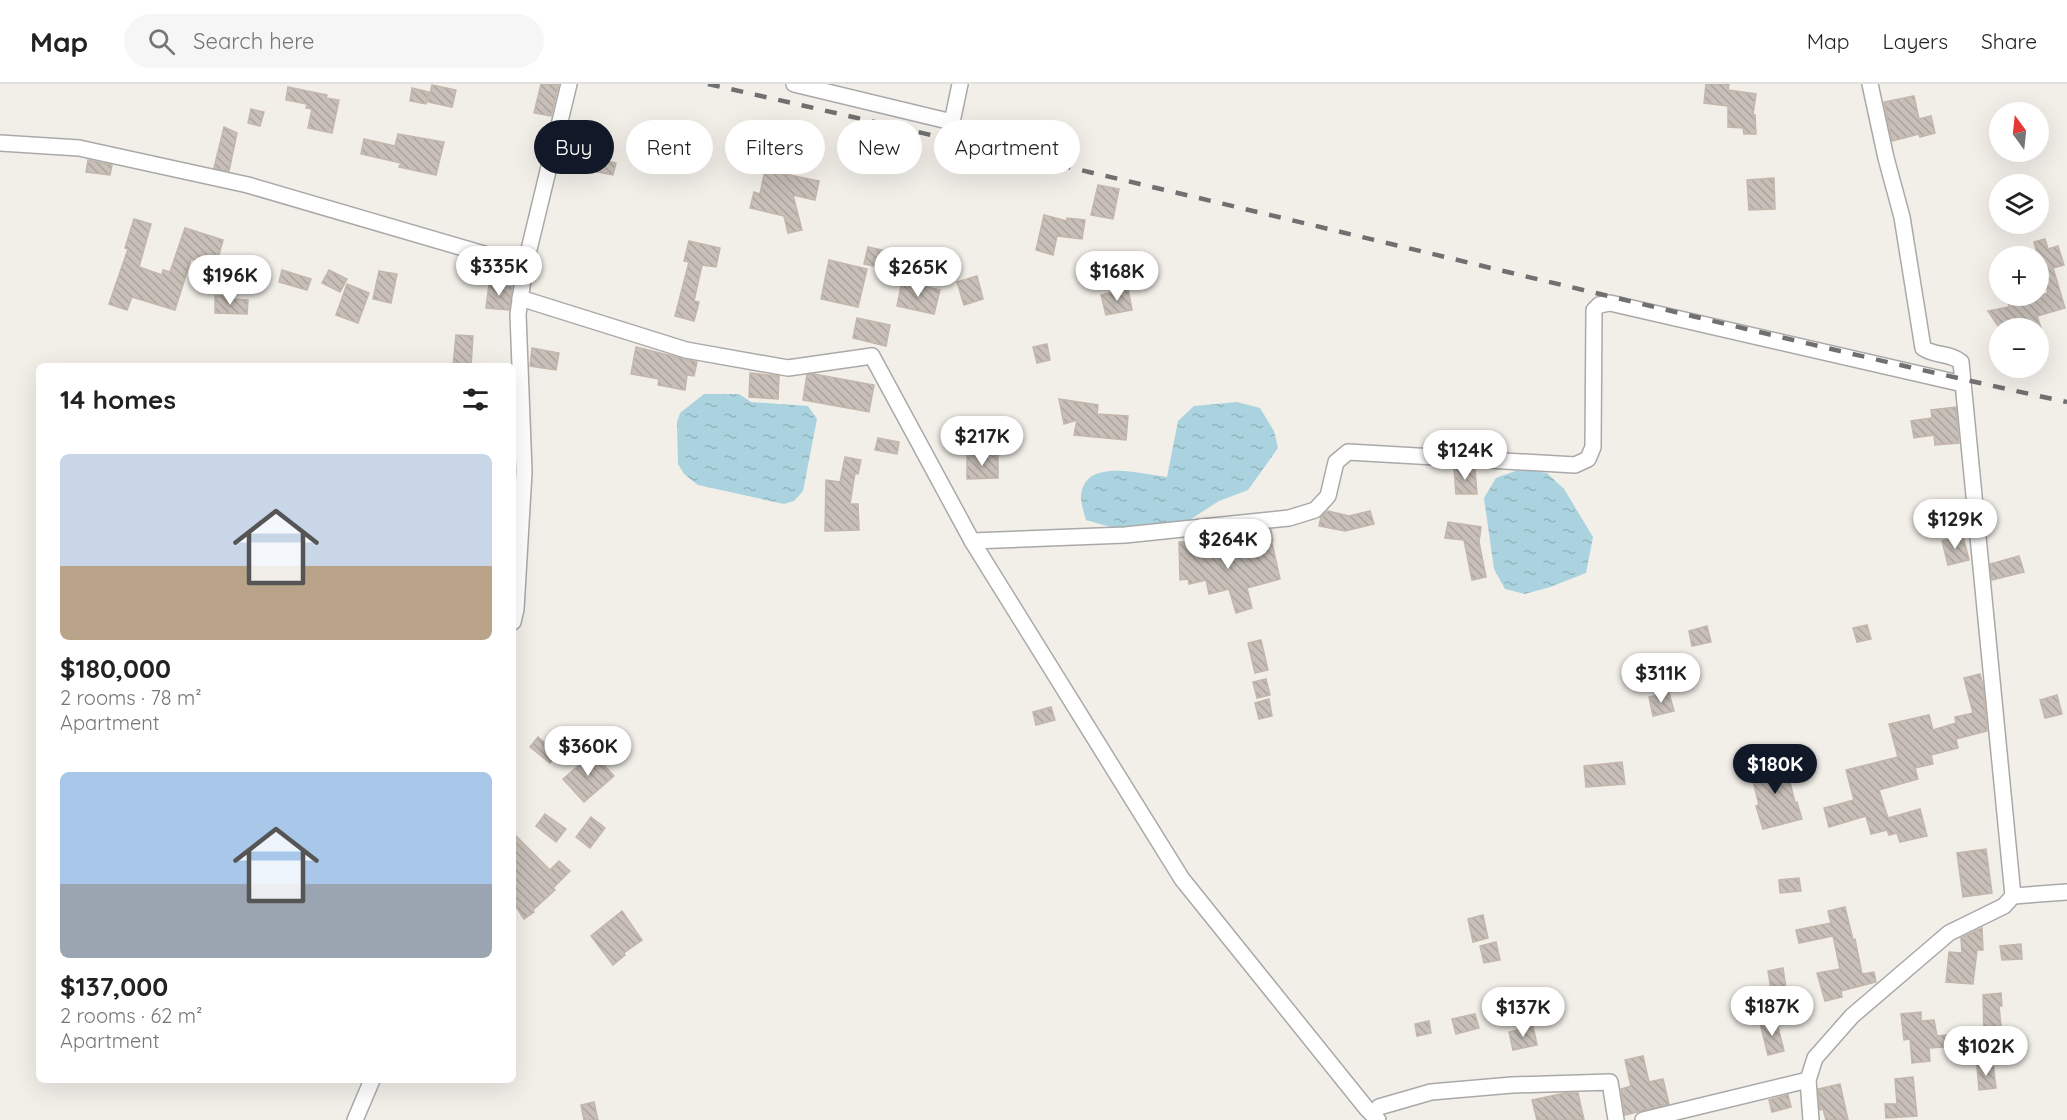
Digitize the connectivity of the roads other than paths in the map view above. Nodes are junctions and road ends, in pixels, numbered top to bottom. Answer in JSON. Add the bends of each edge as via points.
{"nodes":[{"id":1,"x":569,"y":84,"type":"edge"},
{"id":2,"x":794,"y":84,"type":"edge"},
{"id":3,"x":960,"y":84,"type":"edge"},
{"id":4,"x":1870,"y":84,"type":"edge"},
{"id":5,"x":0,"y":143,"type":"edge"},
{"id":6,"x":525,"y":266,"type":"junction"},
{"id":7,"x":520,"y":298,"type":"junction"},
{"id":8,"x":1963,"y":384,"type":"junction"},
{"id":9,"x":972,"y":541,"type":"junction"},
{"id":10,"x":516,"y":609,"type":"edge"},
{"id":11,"x":2067,"y":892,"type":"edge"},
{"id":12,"x":2013,"y":896,"type":"junction"},
{"id":13,"x":1808,"y":1080,"type":"junction"},
{"id":14,"x":371,"y":1083,"type":"edge"},
{"id":15,"x":1379,"y":1114,"type":"edge"},
{"id":16,"x":355,"y":1120,"type":"edge"},
{"id":17,"x":1616,"y":1120,"type":"edge"},
{"id":18,"x":1643,"y":1120,"type":"edge"},
{"id":19,"x":1811,"y":1120,"type":"edge"}],
"edges":[{"from":1,"to":6,"type":"street"},
{"from":2,"to":3,"type":"street","via":[[952,122]]},
{"from":4,"to":8,"type":"street","via":[[1902,217],[1923,348],[1957,358]]},
{"from":5,"to":6,"type":"street","via":[[79,148],[248,185]]},
{"from":6,"to":7,"type":"street"},
{"from":7,"to":9,"type":"street","via":[[686,350],[788,368],[872,356]]},
{"from":7,"to":10,"type":"street","via":[[524,472]]},
{"from":8,"to":9,"type":"street","via":[[1610,303],[1594,310],[1593,447],[1588,459],[1575,465],[1348,452],[1336,462],[1328,496],[1315,510],[1289,518],[1125,536]]},
{"from":8,"to":12,"type":"street"},
{"from":9,"to":15,"type":"street","via":[[1182,879],[1367,1109]]},
{"from":11,"to":12,"type":"street"},
{"from":12,"to":13,"type":"street","via":[[2004,906],[1949,933],[1852,1016],[1815,1058]]},
{"from":13,"to":18,"type":"street"},
{"from":13,"to":19,"type":"street"},
{"from":14,"to":16,"type":"street"},
{"from":15,"to":17,"type":"street","via":[[1431,1092],[1512,1084],[1610,1082]]}]}
